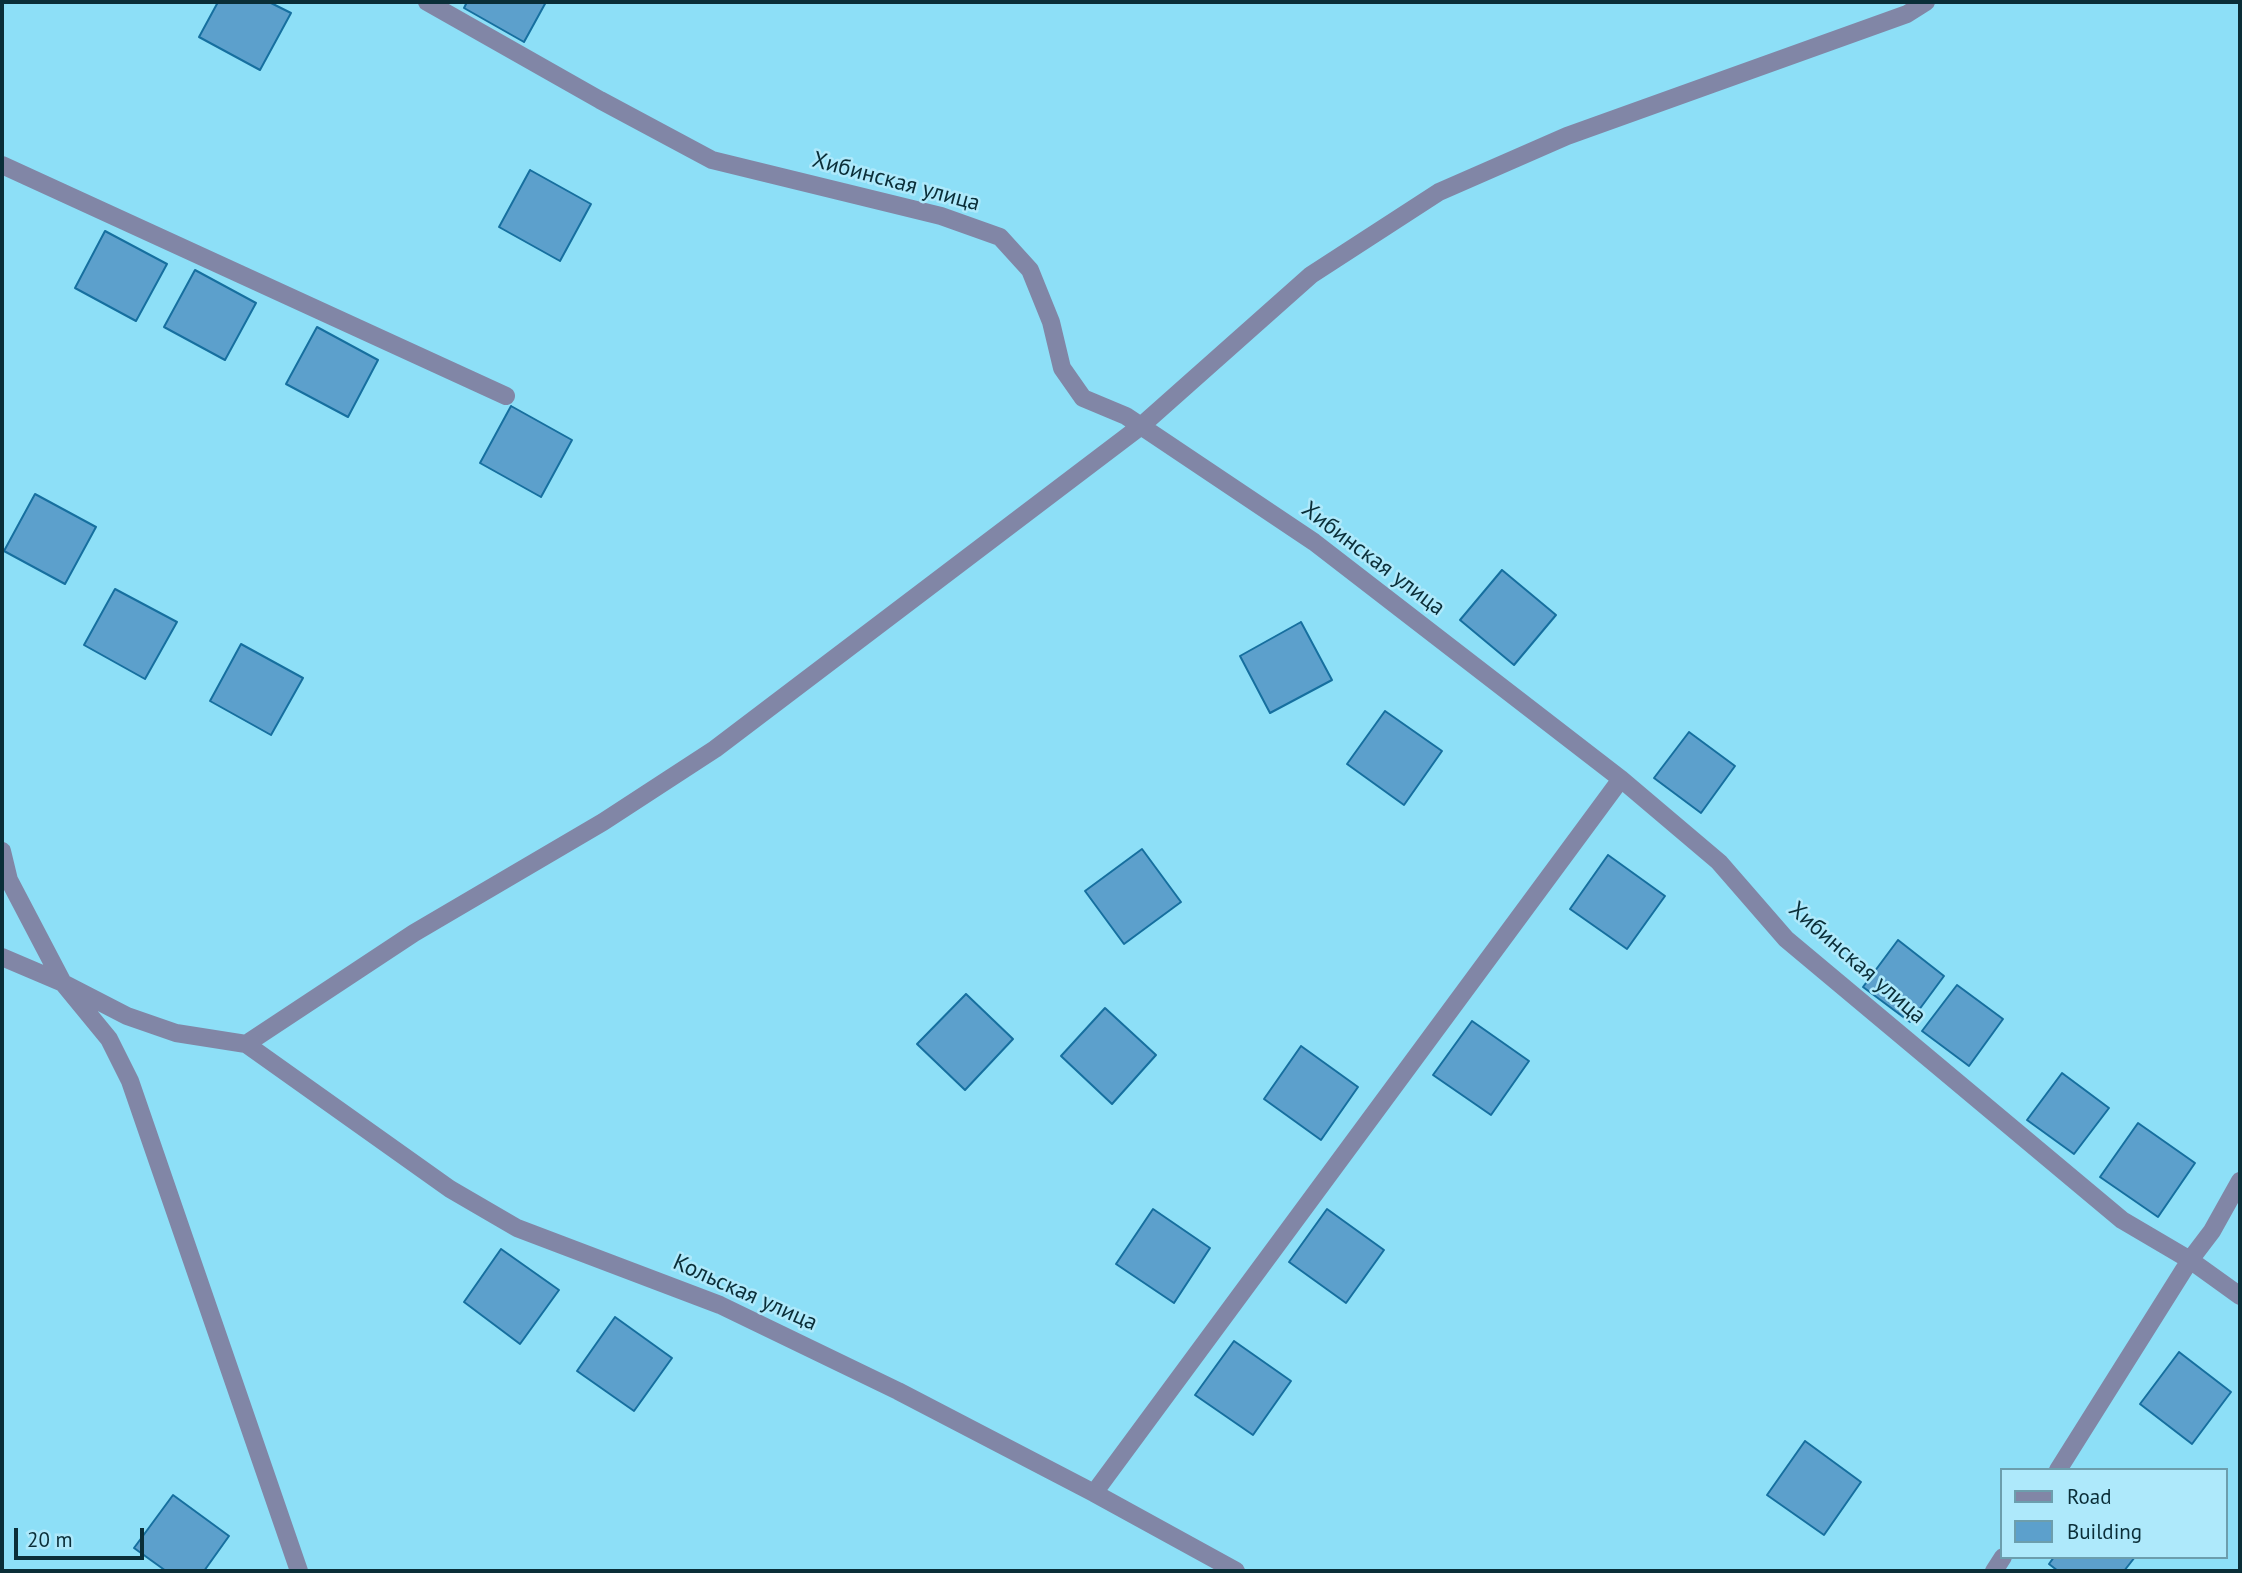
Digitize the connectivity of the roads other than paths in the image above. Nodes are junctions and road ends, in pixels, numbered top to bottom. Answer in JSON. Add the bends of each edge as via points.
{"nodes":[{"id":1,"x":427,"y":2,"type":"edge"},
{"id":2,"x":1926,"y":2,"type":"edge"},
{"id":3,"x":2,"y":165,"type":"edge"},
{"id":4,"x":506,"y":396,"type":"dead end"},
{"id":5,"x":1141,"y":426,"type":"junction"},
{"id":6,"x":1622,"y":779,"type":"junction"},
{"id":7,"x":2,"y":851,"type":"edge"},
{"id":8,"x":2,"y":957,"type":"edge"},
{"id":9,"x":63,"y":983,"type":"junction"},
{"id":10,"x":246,"y":1044,"type":"junction"},
{"id":11,"x":2240,"y":1181,"type":"edge"},
{"id":12,"x":2190,"y":1261,"type":"junction"},
{"id":13,"x":2240,"y":1296,"type":"edge"},
{"id":14,"x":2059,"y":1468,"type":"edge"},
{"id":15,"x":1094,"y":1493,"type":"junction"},
{"id":16,"x":299,"y":1571,"type":"edge"},
{"id":17,"x":1237,"y":1571,"type":"edge"}],
"edges":[{"from":1,"to":5,"type":"street","name":"Хибинская улица","via":[[712,160],[941,216],[1000,237],[1030,271],[1051,322],[1062,368],[1083,398]]},
{"from":2,"to":5,"type":"street","via":[[1907,14],[1567,136],[1439,192],[1311,275]]},
{"from":3,"to":4,"type":"street"},
{"from":5,"to":6,"type":"street","name":"Хибинская улица","via":[[1314,542]]},
{"from":5,"to":10,"type":"street","via":[[715,750],[414,933]]},
{"from":6,"to":12,"type":"street","name":"Хибинская улица","via":[[1719,862],[1786,939],[2122,1220]]},
{"from":6,"to":15,"type":"street"},
{"from":7,"to":9,"type":"street","via":[[9,880]]},
{"from":8,"to":9,"type":"street"},
{"from":9,"to":10,"type":"street","via":[[127,1016],[176,1033]]},
{"from":9,"to":16,"type":"street","via":[[109,1039],[130,1081]]},
{"from":10,"to":15,"type":"street","name":"Кольская улица","via":[[450,1188],[517,1228],[720,1305]]},
{"from":11,"to":12,"type":"street"},
{"from":12,"to":13,"type":"street","name":"Хибинская улица"},
{"from":12,"to":14,"type":"street"},
{"from":15,"to":17,"type":"street","name":"Кольская улица"}]}
